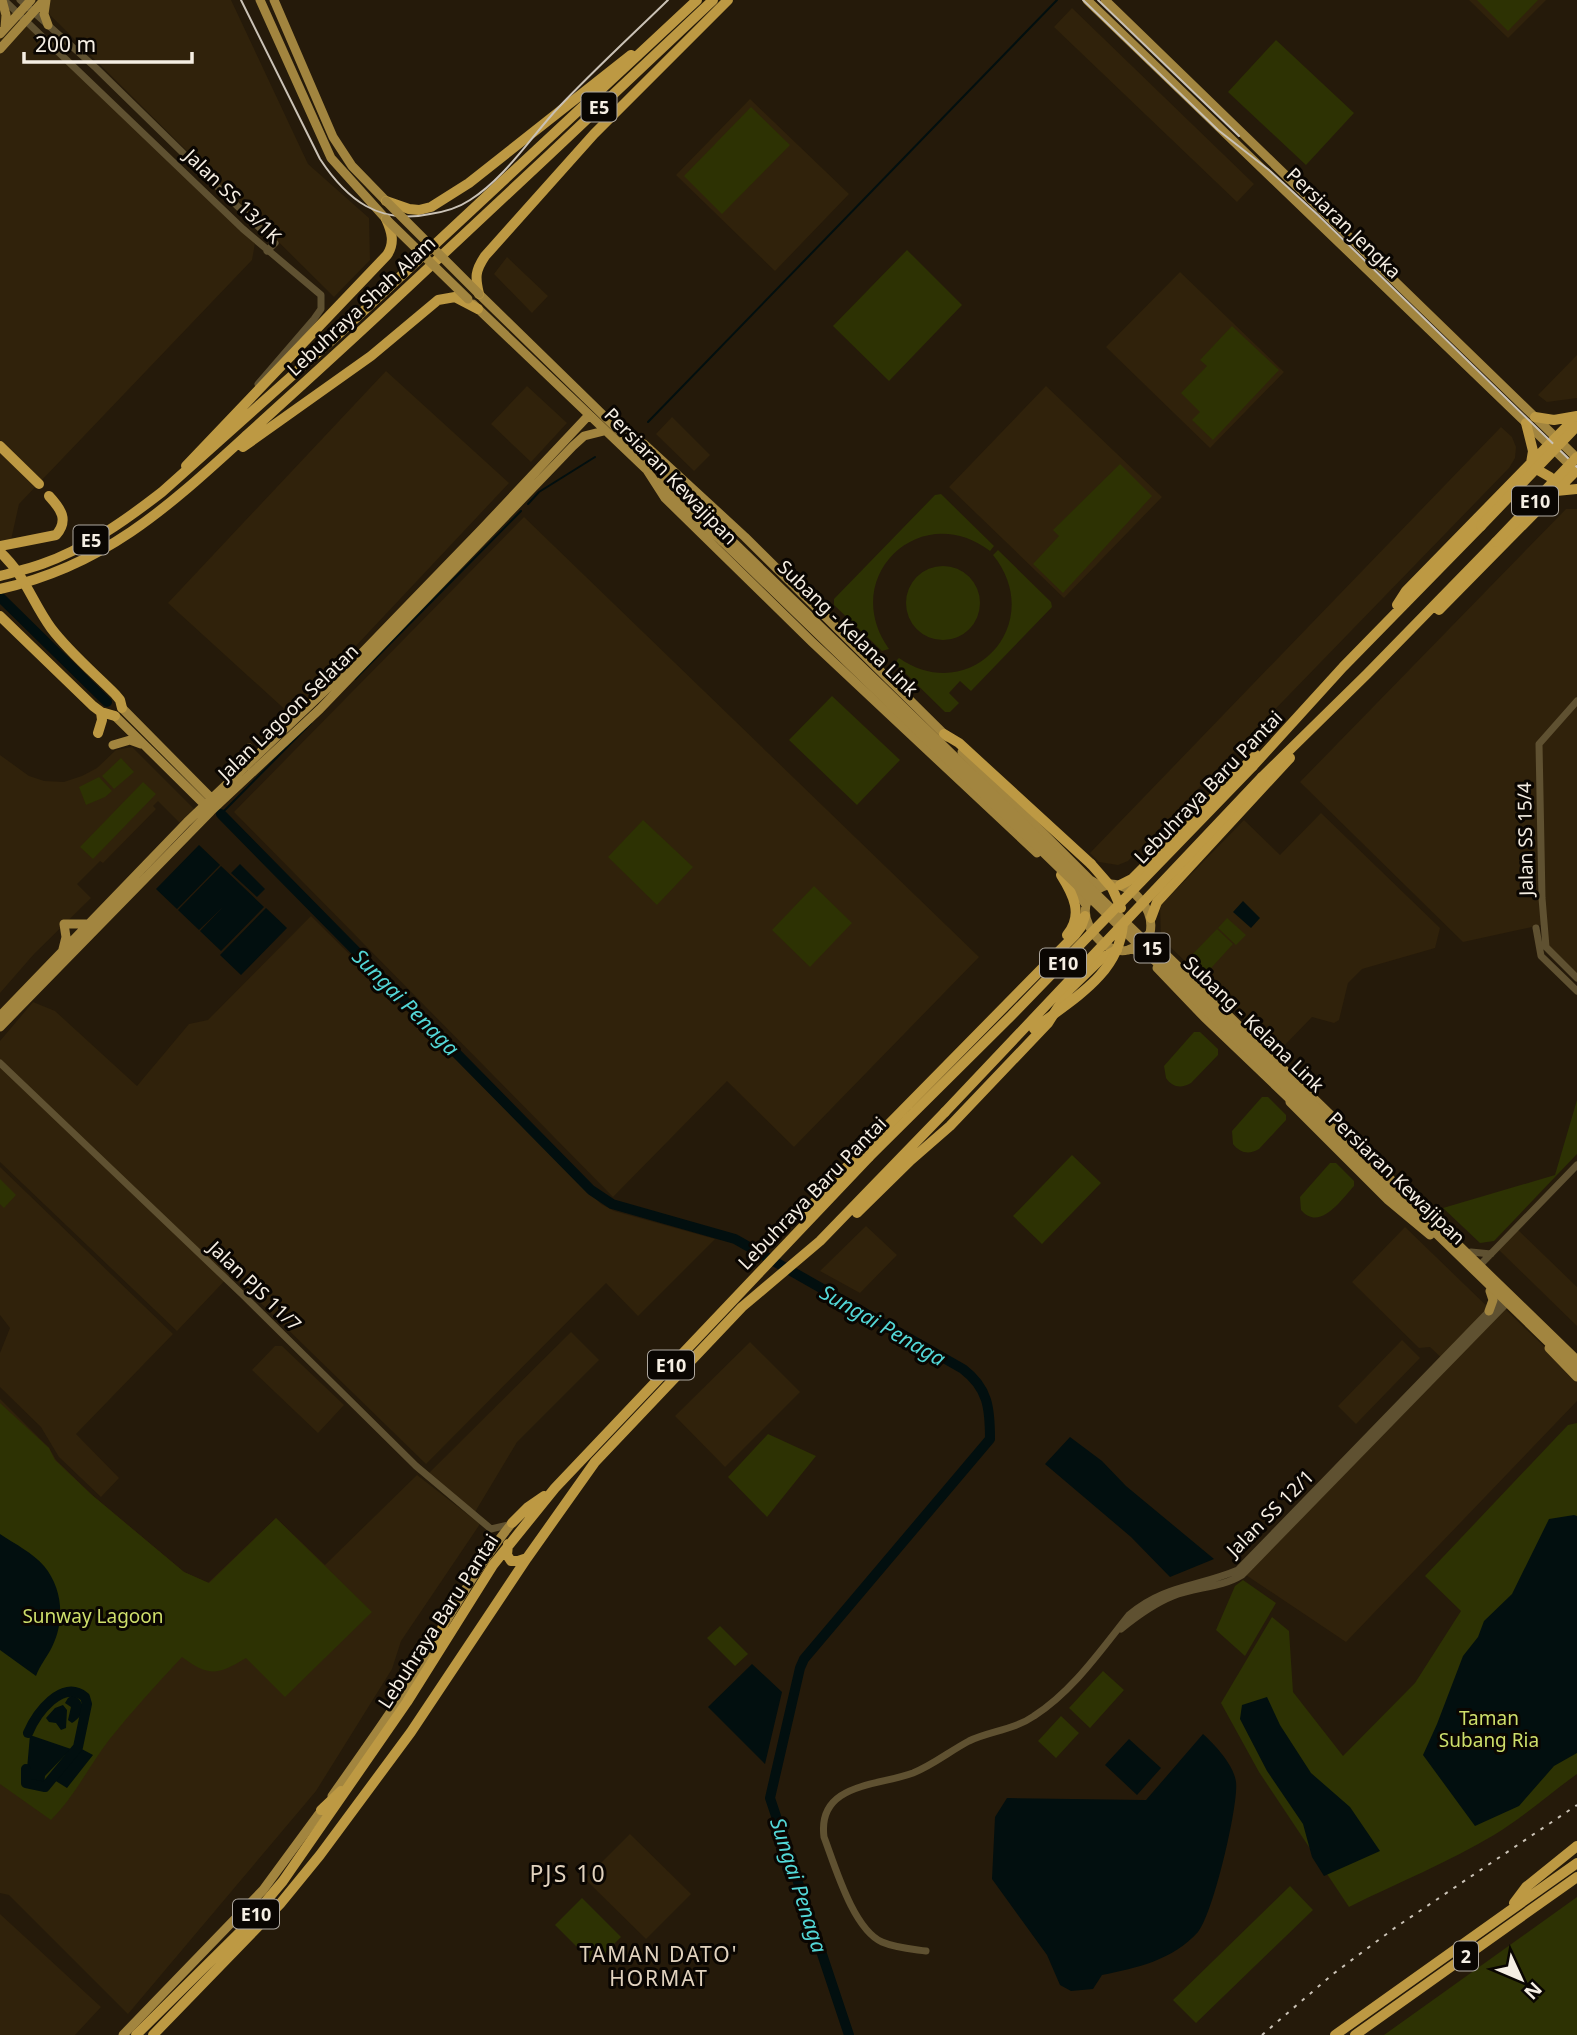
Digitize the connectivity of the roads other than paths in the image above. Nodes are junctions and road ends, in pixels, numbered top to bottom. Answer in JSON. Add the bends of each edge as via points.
{"nodes":[{"id":1,"x":3,"y":0,"type":"edge"},
{"id":2,"x":45,"y":0,"type":"edge"},
{"id":3,"x":260,"y":0,"type":"edge"},
{"id":4,"x":274,"y":0,"type":"edge"},
{"id":5,"x":697,"y":0,"type":"edge"},
{"id":6,"x":713,"y":0,"type":"edge"},
{"id":7,"x":728,"y":0,"type":"edge"},
{"id":8,"x":1087,"y":0,"type":"edge"},
{"id":9,"x":1105,"y":0,"type":"edge"},
{"id":10,"x":28,"y":5,"type":"edge"},
{"id":11,"x":22,"y":18,"type":"junction"},
{"id":12,"x":674,"y":24,"type":"junction"},
{"id":13,"x":48,"y":25,"type":"junction"},
{"id":14,"x":1,"y":33,"type":"edge"},
{"id":15,"x":0,"y":49,"type":"edge"},
{"id":16,"x":221,"y":190,"type":"junction"},
{"id":17,"x":212,"y":199,"type":"junction"},
{"id":18,"x":386,"y":201,"type":"junction"},
{"id":19,"x":386,"y":219,"type":"junction"},
{"id":20,"x":267,"y":251,"type":"junction"},
{"id":21,"x":1385,"y":272,"type":"junction"},
{"id":22,"x":1378,"y":280,"type":"junction"},
{"id":23,"x":473,"y":297,"type":"junction"},
{"id":24,"x":478,"y":309,"type":"junction"},
{"id":25,"x":242,"y":404,"type":"junction"},
{"id":26,"x":588,"y":416,"type":"junction"},
{"id":27,"x":1577,"y":416,"type":"edge"},
{"id":28,"x":1530,"y":420,"type":"junction"},
{"id":29,"x":1577,"y":426,"type":"edge"},
{"id":30,"x":604,"y":431,"type":"junction"},
{"id":31,"x":624,"y":436,"type":"junction"},
{"id":32,"x":1552,"y":440,"type":"junction"},
{"id":33,"x":0,"y":446,"type":"edge"},
{"id":34,"x":1577,"y":457,"type":"edge"},
{"id":35,"x":1530,"y":464,"type":"junction"},
{"id":36,"x":647,"y":470,"type":"junction"},
{"id":37,"x":1577,"y":471,"type":"edge"},
{"id":38,"x":39,"y":484,"type":"dead end"},
{"id":39,"x":173,"y":484,"type":"junction"},
{"id":40,"x":1577,"y":489,"type":"edge"},
{"id":41,"x":1556,"y":491,"type":"junction"},
{"id":42,"x":49,"y":496,"type":"dead end"},
{"id":43,"x":177,"y":499,"type":"junction"},
{"id":44,"x":725,"y":538,"type":"junction"},
{"id":45,"x":0,"y":546,"type":"edge"},
{"id":46,"x":0,"y":552,"type":"edge"},
{"id":47,"x":0,"y":576,"type":"edge"},
{"id":48,"x":3,"y":589,"type":"edge"},
{"id":49,"x":0,"y":616,"type":"edge"},
{"id":50,"x":1385,"y":625,"type":"junction"},
{"id":51,"x":1406,"y":634,"type":"junction"},
{"id":52,"x":870,"y":661,"type":"junction"},
{"id":53,"x":834,"y":663,"type":"junction"},
{"id":54,"x":1577,"y":702,"type":"edge"},
{"id":55,"x":101,"y":712,"type":"junction"},
{"id":56,"x":118,"y":712,"type":"junction"},
{"id":57,"x":1290,"y":727,"type":"junction"},
{"id":58,"x":98,"y":733,"type":"dead end"},
{"id":59,"x":944,"y":734,"type":"junction"},
{"id":60,"x":1296,"y":742,"type":"junction"},
{"id":61,"x":271,"y":743,"type":"junction"},
{"id":62,"x":113,"y":745,"type":"dead end"},
{"id":63,"x":149,"y":749,"type":"junction"},
{"id":64,"x":245,"y":767,"type":"junction"},
{"id":65,"x":209,"y":800,"type":"junction"},
{"id":66,"x":1062,"y":875,"type":"junction"},
{"id":67,"x":1137,"y":875,"type":"junction"},
{"id":68,"x":1119,"y":885,"type":"junction"},
{"id":69,"x":1102,"y":887,"type":"junction"},
{"id":70,"x":1162,"y":897,"type":"junction"},
{"id":71,"x":1085,"y":910,"type":"junction"},
{"id":72,"x":1151,"y":918,"type":"junction"},
{"id":73,"x":89,"y":924,"type":"junction"},
{"id":74,"x":1536,"y":928,"type":"dead end"},
{"id":75,"x":1150,"y":933,"type":"junction"},
{"id":76,"x":1062,"y":948,"type":"junction"},
{"id":77,"x":1131,"y":949,"type":"junction"},
{"id":78,"x":63,"y":950,"type":"junction"},
{"id":79,"x":1117,"y":950,"type":"junction"},
{"id":80,"x":1050,"y":960,"type":"junction"},
{"id":81,"x":1093,"y":966,"type":"junction"},
{"id":82,"x":1577,"y":978,"type":"edge"},
{"id":83,"x":1577,"y":991,"type":"edge"},
{"id":84,"x":1186,"y":998,"type":"junction"},
{"id":85,"x":0,"y":1016,"type":"edge"},
{"id":86,"x":0,"y":1027,"type":"edge"},
{"id":87,"x":0,"y":1063,"type":"edge"},
{"id":88,"x":911,"y":1160,"type":"junction"},
{"id":89,"x":1577,"y":1165,"type":"edge"},
{"id":90,"x":802,"y":1228,"type":"junction"},
{"id":91,"x":820,"y":1241,"type":"junction"},
{"id":92,"x":1460,"y":1241,"type":"junction"},
{"id":93,"x":1471,"y":1252,"type":"junction"},
{"id":94,"x":1491,"y":1254,"type":"junction"},
{"id":95,"x":1482,"y":1264,"type":"junction"},
{"id":96,"x":1478,"y":1274,"type":"junction"},
{"id":97,"x":1490,"y":1291,"type":"junction"},
{"id":98,"x":1512,"y":1294,"type":"junction"},
{"id":99,"x":1502,"y":1302,"type":"junction"},
{"id":100,"x":1489,"y":1311,"type":"junction"},
{"id":101,"x":1577,"y":1359,"type":"edge"},
{"id":102,"x":1577,"y":1370,"type":"edge"},
{"id":103,"x":1577,"y":1377,"type":"edge"},
{"id":104,"x":555,"y":1488,"type":"junction"},
{"id":105,"x":512,"y":1523,"type":"junction"},
{"id":106,"x":491,"y":1529,"type":"junction"},
{"id":107,"x":508,"y":1544,"type":"junction"},
{"id":108,"x":490,"y":1550,"type":"junction"},
{"id":109,"x":527,"y":1558,"type":"junction"},
{"id":110,"x":444,"y":1622,"type":"junction"},
{"id":111,"x":1112,"y":1636,"type":"junction"},
{"id":112,"x":434,"y":1661,"type":"junction"},
{"id":113,"x":355,"y":1777,"type":"junction"},
{"id":114,"x":321,"y":1810,"type":"junction"},
{"id":115,"x":1577,"y":1846,"type":"edge"},
{"id":116,"x":1577,"y":1863,"type":"edge"},
{"id":117,"x":1577,"y":1877,"type":"edge"},
{"id":118,"x":1505,"y":1914,"type":"junction"},
{"id":119,"x":926,"y":1951,"type":"dead end"},
{"id":120,"x":123,"y":2035,"type":"edge"},
{"id":121,"x":136,"y":2035,"type":"edge"},
{"id":122,"x":153,"y":2035,"type":"edge"},
{"id":123,"x":1335,"y":2035,"type":"edge"},
{"id":124,"x":1355,"y":2035,"type":"edge"}],
"edges":[{"from":1,"to":11,"type":"street","name":"Jalan SS 13/1K"},
{"from":1,"to":14,"type":"main road","via":[[6,21]]},
{"from":2,"to":10,"type":"main road"},
{"from":2,"to":13,"type":"main road"},
{"from":3,"to":19,"type":"main road","name":"Persiaran Kewajipan","via":[[331,158]]},
{"from":4,"to":18,"type":"main road","name":"Persiaran Kewajipan","via":[[333,137],[352,166]]},
{"from":5,"to":12,"type":"highway","name":"Lebuhraya Shah Alam","number":"E5"},
{"from":6,"to":43,"type":"highway","name":"Lebuhraya Shah Alam","number":"E5"},
{"from":7,"to":23,"type":"highway","via":[[603,125],[485,256],[475,275]]},
{"from":8,"to":22,"type":"main road","name":"Persiaran Jengka"},
{"from":9,"to":21,"type":"main road","name":"Persiaran Jengka"},
{"from":10,"to":11,"type":"main road"},
{"from":10,"to":13,"type":"street","name":"Jalan SS 13/1K"},
{"from":11,"to":14,"type":"main road"},
{"from":11,"to":15,"type":"main road"},
{"from":11,"to":17,"type":"street","name":"Jalan SS 13/1K"},
{"from":12,"to":18,"type":"highway","via":[[469,183],[431,207],[409,209]]},
{"from":12,"to":39,"type":"highway","name":"Lebuhraya Shah Alam","number":"E5"},
{"from":13,"to":16,"type":"street","name":"Jalan SS 13/1K"},
{"from":16,"to":17,"type":"street"},
{"from":16,"to":20,"type":"street","name":"Jalan SS 13/1K","via":[[275,243]]},
{"from":17,"to":20,"type":"street","name":"Jalan SS 13/1K"},
{"from":18,"to":23,"type":"main road","name":"Persiaran Kewajipan","bridge":true},
{"from":19,"to":23,"type":"main road","name":"Persiaran Kewajipan","bridge":true},
{"from":19,"to":25,"type":"highway","via":[[392,239],[387,255]]},
{"from":20,"to":25,"type":"street","name":"Jalan SS 13/1K","via":[[317,291],[322,302],[314,319]]},
{"from":21,"to":22,"type":"main road"},
{"from":21,"to":28,"type":"main road","name":"Persiaran Jengka"},
{"from":22,"to":28,"type":"main road","name":"Persiaran Jengka"},
{"from":23,"to":24,"type":"main road","name":"Persiaran Kewajipan"},
{"from":23,"to":31,"type":"main road","name":"Persiaran Kewajipan"},
{"from":24,"to":26,"type":"main road","name":"Persiaran Kewajipan"},
{"from":24,"to":43,"type":"highway","via":[[455,298],[438,300]]},
{"from":25,"to":39,"type":"highway"},
{"from":26,"to":30,"type":"main road","name":"Persiaran Kewajipan"},
{"from":26,"to":61,"type":"main road","name":"Jalan Lagoon Selatan"},
{"from":27,"to":28,"type":"highway"},
{"from":27,"to":32,"type":"highway"},
{"from":28,"to":32,"type":"main road","name":"Persiaran Jengka"},
{"from":28,"to":35,"type":"highway"},
{"from":29,"to":50,"type":"highway","name":"Lebuhraya Baru Pantai","number":"E10","bridge":true},
{"from":30,"to":36,"type":"main road","name":"Persiaran Kewajipan"},
{"from":30,"to":65,"type":"main road","name":"Jalan Lagoon Selatan","via":[[589,433],[573,446],[320,709]]},
{"from":31,"to":44,"type":"main road"},
{"from":31,"to":52,"type":"main road","name":"Persiaran Kewajipan","via":[[644,444]]},
{"from":32,"to":34,"type":"main road","name":"Persiaran Jengka"},
{"from":32,"to":35,"type":"highway"},
{"from":32,"to":37,"type":"main road","name":"Persiaran Jengka"},
{"from":33,"to":38,"type":"highway"},
{"from":34,"to":51,"type":"highway","name":"Lebuhraya Baru Pantai","number":"E10","bridge":true},
{"from":35,"to":41,"type":"highway","via":[[1550,477]]},
{"from":35,"to":50,"type":"highway","via":[[1406,591]]},
{"from":36,"to":44,"type":"main road"},
{"from":36,"to":53,"type":"main road","name":"Persiaran Kewajipan","via":[[665,498]]},
{"from":37,"to":41,"type":"highway"},
{"from":39,"to":47,"type":"highway","name":"Lebuhraya Shah Alam","number":"E5","via":[[132,516],[76,549]]},
{"from":40,"to":41,"type":"highway"},
{"from":41,"to":51,"type":"highway","via":[[1460,591],[1420,628]]},
{"from":42,"to":45,"type":"highway","via":[[63,516],[56,535]]},
{"from":43,"to":48,"type":"highway","name":"Lebuhraya Shah Alam","number":"E5","via":[[129,535],[84,560],[47,577]]},
{"from":44,"to":96,"type":"main road","name":"Subang - Kelana Link","number":"15","bridge":true},
{"from":44,"to":101,"type":"main road","name":"Subang - Kelana Link","number":"15","bridge":true},
{"from":46,"to":56,"type":"highway","bridge":true,"via":[[24,578],[60,639],[120,700]]},
{"from":49,"to":55,"type":"highway"},
{"from":50,"to":57,"type":"highway","name":"Lebuhraya Baru Pantai","number":"E10"},
{"from":51,"to":60,"type":"highway","name":"Lebuhraya Baru Pantai","number":"E10"},
{"from":52,"to":53,"type":"main road","via":[[871,671],[861,679]]},
{"from":52,"to":59,"type":"main road","name":"Persiaran Kewajipan"},
{"from":53,"to":66,"type":"main road","name":"Persiaran Kewajipan"},
{"from":54,"to":82,"type":"street","name":"Jalan SS 15/4","via":[[1539,744],[1546,947]]},
{"from":55,"to":56,"type":"highway"},
{"from":55,"to":58,"type":"highway"},
{"from":56,"to":63,"type":"main road"},
{"from":56,"to":65,"type":"main road"},
{"from":57,"to":67,"type":"highway","via":[[1276,735]]},
{"from":57,"to":90,"type":"highway","name":"Lebuhraya Baru Pantai","number":"E10","bridge":true},
{"from":59,"to":69,"type":"main road","name":"Persiaran Kewajipan"},
{"from":59,"to":88,"type":"highway","bridge":true,"via":[[1091,864],[1112,888],[1123,925],[1119,948],[1107,970],[1034,1029]]},
{"from":60,"to":70,"type":"highway","via":[[1293,755]]},
{"from":60,"to":91,"type":"highway","name":"Lebuhraya Baru Pantai","number":"E10","bridge":true},
{"from":61,"to":64,"type":"main road","name":"Jalan Lagoon Selatan"},
{"from":61,"to":64,"type":"main road","via":[[250,746]]},
{"from":62,"to":63,"type":"main road","via":[[130,740]]},
{"from":63,"to":65,"type":"main road"},
{"from":64,"to":65,"type":"main road","name":"Jalan Lagoon Selatan"},
{"from":65,"to":73,"type":"main road"},
{"from":65,"to":86,"type":"main road","name":"Jalan Lagoon Selatan"},
{"from":66,"to":71,"type":"main road","name":"Persiaran Kewajipan","via":[[1079,892]]},
{"from":66,"to":80,"type":"highway","via":[[1073,894],[1076,915]]},
{"from":67,"to":68,"type":"highway"},
{"from":67,"to":70,"type":"highway","via":[[1152,893]]},
{"from":68,"to":69,"type":"main road"},
{"from":68,"to":72,"type":"main road","via":[[1142,901]]},
{"from":69,"to":71,"type":"main road"},
{"from":70,"to":72,"type":"highway"},
{"from":71,"to":76,"type":"highway","via":[[1081,927]]},
{"from":71,"to":79,"type":"main road","via":[[1093,931]]},
{"from":72,"to":75,"type":"main road"},
{"from":73,"to":78,"type":"main road"},
{"from":73,"to":78,"type":"main road","via":[[64,924]]},
{"from":74,"to":83,"type":"street","via":[[1540,954]]},
{"from":75,"to":77,"type":"main road"},
{"from":75,"to":92,"type":"main road","name":"Persiaran Kewajipan","via":[[1158,948]]},
{"from":76,"to":80,"type":"highway"},
{"from":76,"to":81,"type":"highway","via":[[1085,945],[1093,953]]},
{"from":77,"to":79,"type":"main road"},
{"from":77,"to":84,"type":"main road","name":"Persiaran Kewajipan","via":[[1143,954]]},
{"from":78,"to":85,"type":"main road"},
{"from":79,"to":81,"type":"highway"},
{"from":80,"to":90,"type":"highway","via":[[829,1185]]},
{"from":81,"to":88,"type":"highway","via":[[1064,996],[1048,1023],[950,1126]]},
{"from":84,"to":96,"type":"main road","bridge":true,"via":[[1380,1192]]},
{"from":84,"to":97,"type":"main road","name":"Persiaran Kewajipan"},
{"from":87,"to":106,"type":"street","name":"Jalan PJS 11/7","via":[[416,1466]]},
{"from":88,"to":91,"type":"highway","via":[[835,1234]]},
{"from":89,"to":94,"type":"street"},
{"from":90,"to":104,"type":"highway","name":"Lebuhraya Baru Pantai","number":"E10"},
{"from":91,"to":109,"type":"highway","name":"Lebuhraya Baru Pantai","number":"E10","via":[[755,1295],[595,1462]]},
{"from":92,"to":93,"type":"main road","name":"Persiaran Kewajipan"},
{"from":92,"to":98,"type":"main road"},
{"from":93,"to":94,"type":"street"},
{"from":93,"to":95,"type":"main road","name":"Persiaran Kewajipan"},
{"from":94,"to":95,"type":"street"},
{"from":95,"to":98,"type":"main road","name":"Persiaran Kewajipan"},
{"from":96,"to":102,"type":"main road","number":"15","bridge":true},
{"from":97,"to":99,"type":"main road","name":"Persiaran Kewajipan"},
{"from":97,"to":100,"type":"main road"},
{"from":98,"to":99,"type":"main road"},
{"from":98,"to":101,"type":"main road","name":"Persiaran Kewajipan"},
{"from":99,"to":100,"type":"street","name":"Jalan SS 12/1"},
{"from":99,"to":103,"type":"main road","name":"Persiaran Kewajipan"},
{"from":99,"to":111,"type":"street","name":"Jalan SS 12/1","via":[[1242,1575],[1174,1595]]},
{"from":100,"to":111,"type":"street","name":"Jalan SS 12/1","via":[[1238,1570],[1143,1603]]},
{"from":104,"to":105,"type":"highway"},
{"from":104,"to":107,"type":"highway","name":"Lebuhraya Baru Pantai","number":"E10"},
{"from":105,"to":106,"type":"street"},
{"from":105,"to":108,"type":"main road"},
{"from":106,"to":108,"type":"street"},
{"from":107,"to":109,"type":"highway","via":[[511,1561]]},
{"from":107,"to":112,"type":"highway","name":"Lebuhraya Baru Pantai","number":"E10"},
{"from":108,"to":110,"type":"main road"},
{"from":109,"to":122,"type":"highway","name":"Lebuhraya Baru Pantai","number":"E10","via":[[411,1732],[320,1855],[280,1904]]},
{"from":110,"to":112,"type":"highway"},
{"from":110,"to":114,"type":"main road","via":[[410,1681]]},
{"from":111,"to":119,"type":"street","via":[[1056,1701],[1033,1717],[971,1740],[909,1774],[856,1787],[829,1809],[822,1824],[824,1838],[864,1927],[890,1945]]},
{"from":112,"to":113,"type":"highway","name":"Lebuhraya Baru Pantai","number":"E10"},
{"from":113,"to":114,"type":"highway"},
{"from":113,"to":121,"type":"highway","name":"Lebuhraya Baru Pantai","number":"E10","via":[[299,1861],[257,1913]]},
{"from":114,"to":120,"type":"main road","via":[[264,1890]]},
{"from":115,"to":118,"type":"highway","via":[[1526,1887]]},
{"from":116,"to":118,"type":"highway","number":"2"},
{"from":117,"to":124,"type":"highway","number":"2"},
{"from":118,"to":123,"type":"highway","number":"2"}]}
